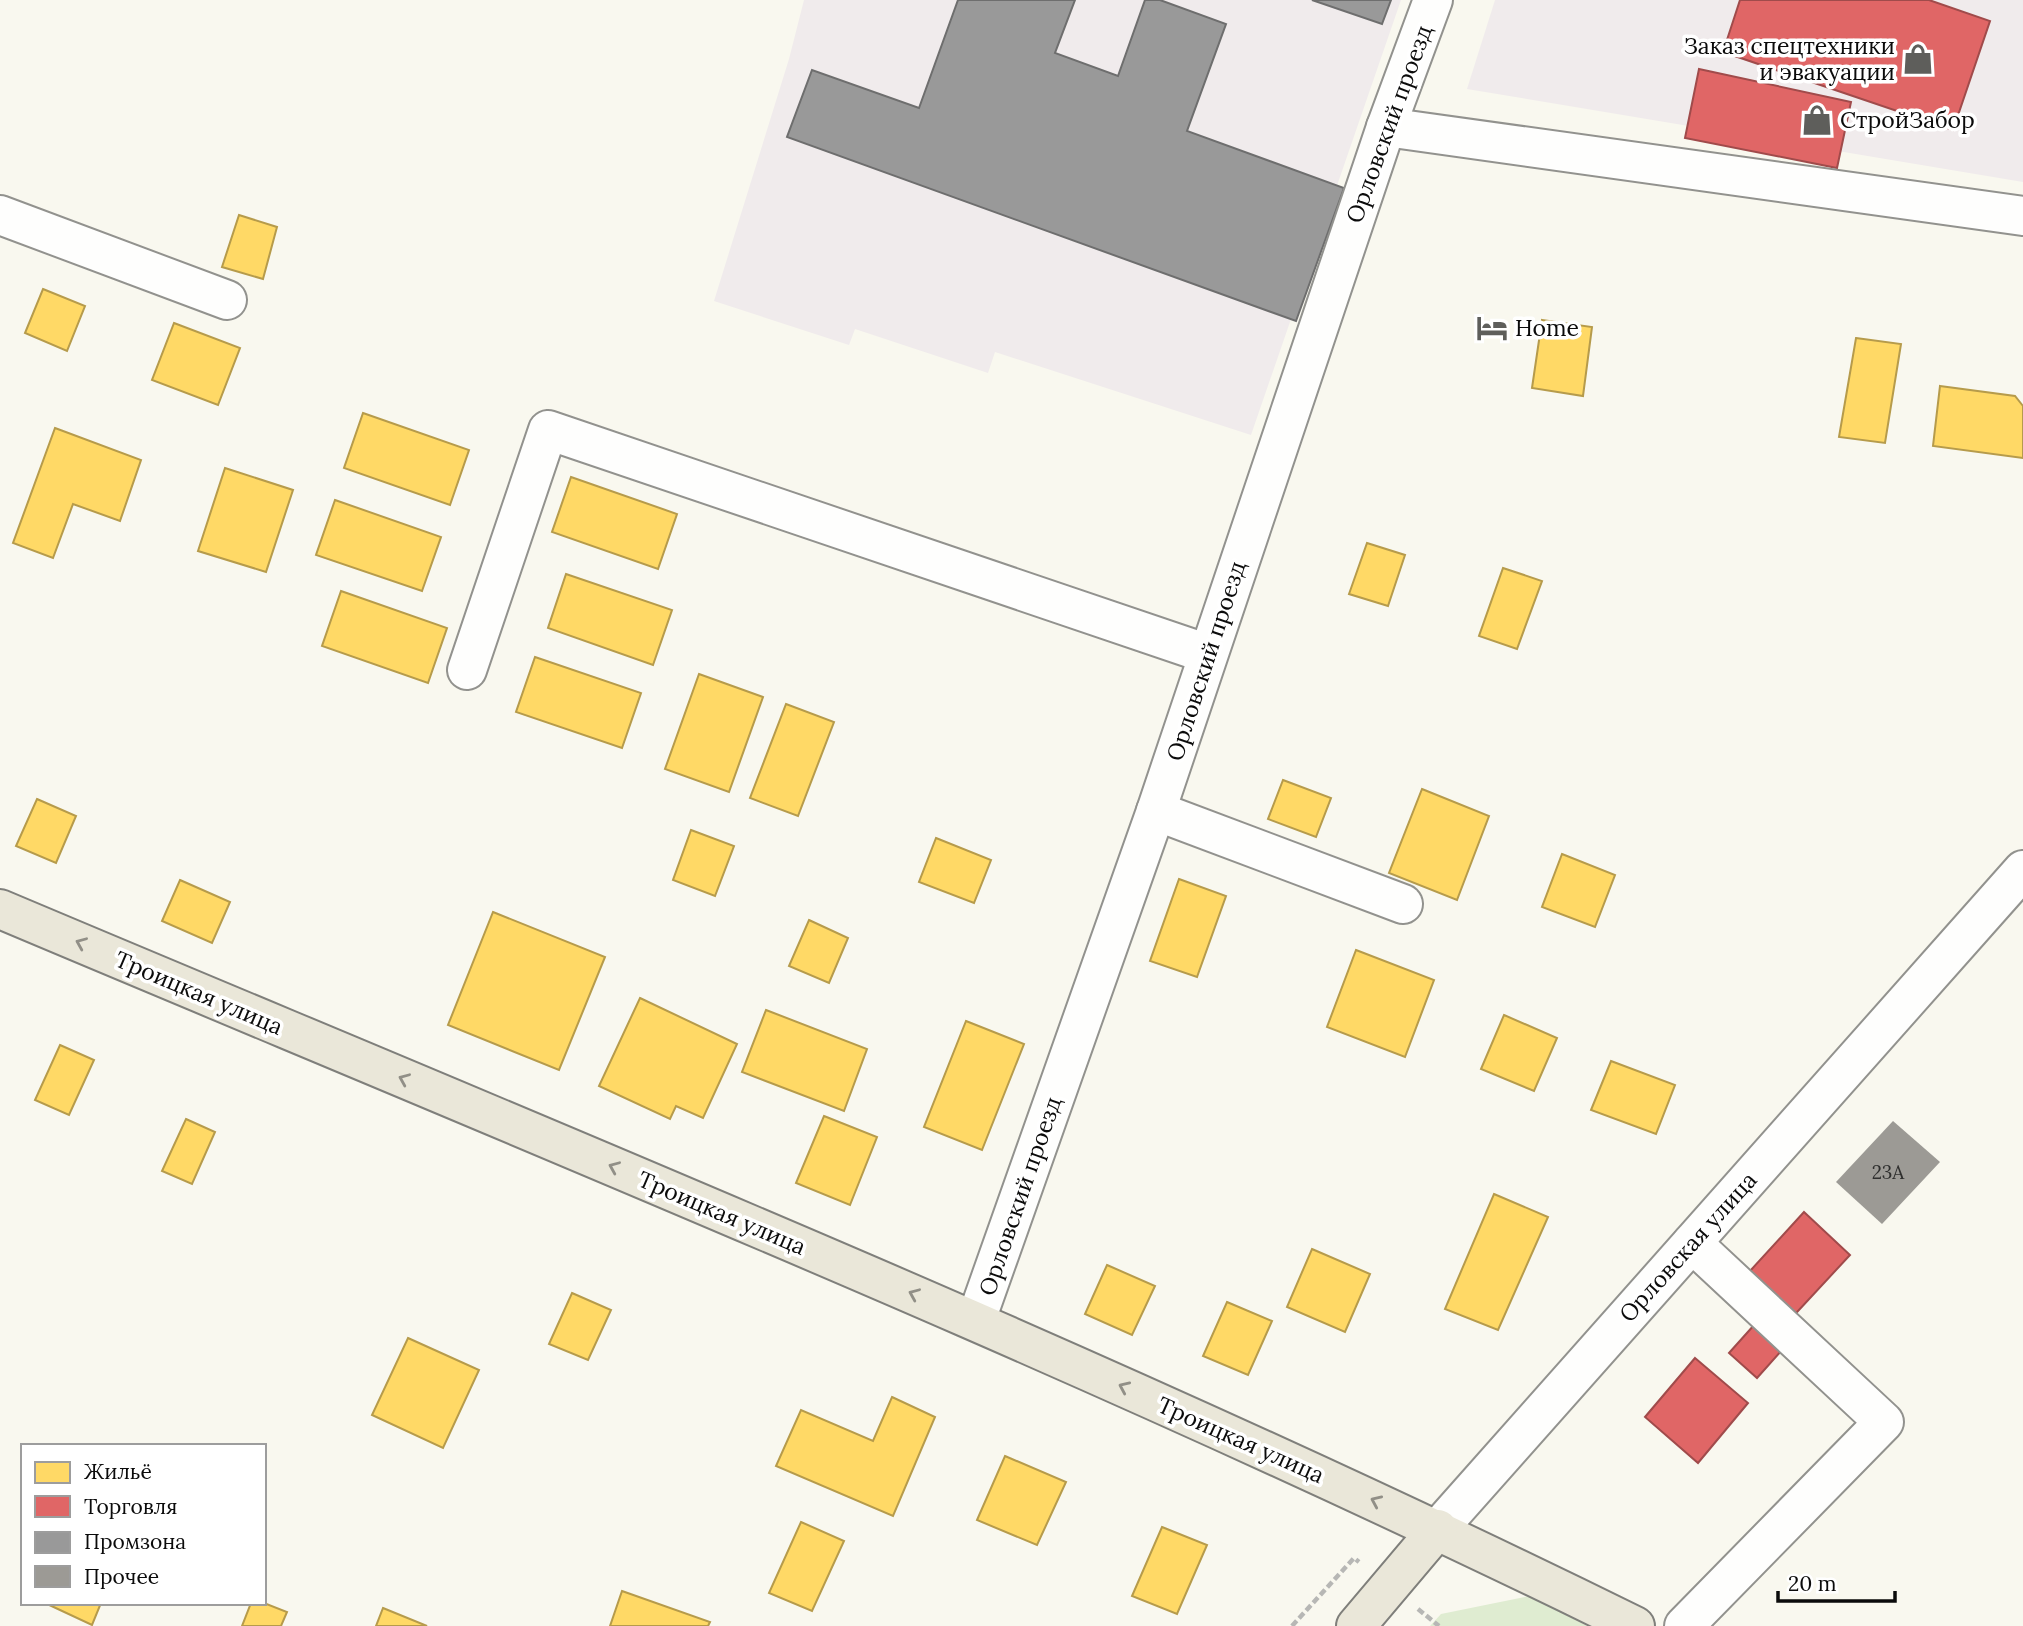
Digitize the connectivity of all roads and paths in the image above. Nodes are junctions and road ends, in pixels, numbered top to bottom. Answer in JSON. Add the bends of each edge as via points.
{"nodes":[{"id":1,"x":1433,"y":0,"type":"edge"},
{"id":2,"x":1386,"y":127,"type":"junction"},
{"id":3,"x":0,"y":215,"type":"edge"},
{"id":4,"x":2023,"y":216,"type":"edge"},
{"id":5,"x":227,"y":300,"type":"dead end"},
{"id":6,"x":1208,"y":654,"type":"junction"},
{"id":7,"x":467,"y":670,"type":"dead end"},
{"id":8,"x":1156,"y":811,"type":"junction"},
{"id":9,"x":2023,"y":870,"type":"edge"},
{"id":10,"x":1403,"y":904,"type":"dead end"},
{"id":11,"x":0,"y":909,"type":"edge"},
{"id":12,"x":1692,"y":1243,"type":"junction"},
{"id":13,"x":976,"y":1320,"type":"junction"},
{"id":14,"x":1438,"y":1529,"type":"junction"},
{"id":15,"x":1356,"y":1626,"type":"edge"},
{"id":16,"x":1635,"y":1626,"type":"edge"},
{"id":17,"x":1684,"y":1626,"type":"edge"}],
"edges":[{"from":1,"to":2,"type":"street","name":"Орловский проезд"},
{"from":2,"to":4,"type":"street"},
{"from":2,"to":6,"type":"street","name":"Орловский проезд"},
{"from":3,"to":5,"type":"street"},
{"from":6,"to":7,"type":"street","via":[[548,430]]},
{"from":6,"to":8,"type":"street","name":"Орловский проезд"},
{"from":8,"to":10,"type":"street"},
{"from":8,"to":13,"type":"street","name":"Орловский проезд"},
{"from":9,"to":12,"type":"street","name":"Орловская улица"},
{"from":13,"to":11,"type":"main road","name":"Троицкая улица","one_way":true},
{"from":12,"to":14,"type":"street","name":"Орловская улица"},
{"from":12,"to":17,"type":"street","via":[[1884,1422]]},
{"from":14,"to":13,"type":"main road","name":"Троицкая улица","one_way":true},
{"from":14,"to":15,"type":"main road","name":"Орловская улица"},
{"from":14,"to":16,"type":"main road","name":"Троицкая улица"}]}
